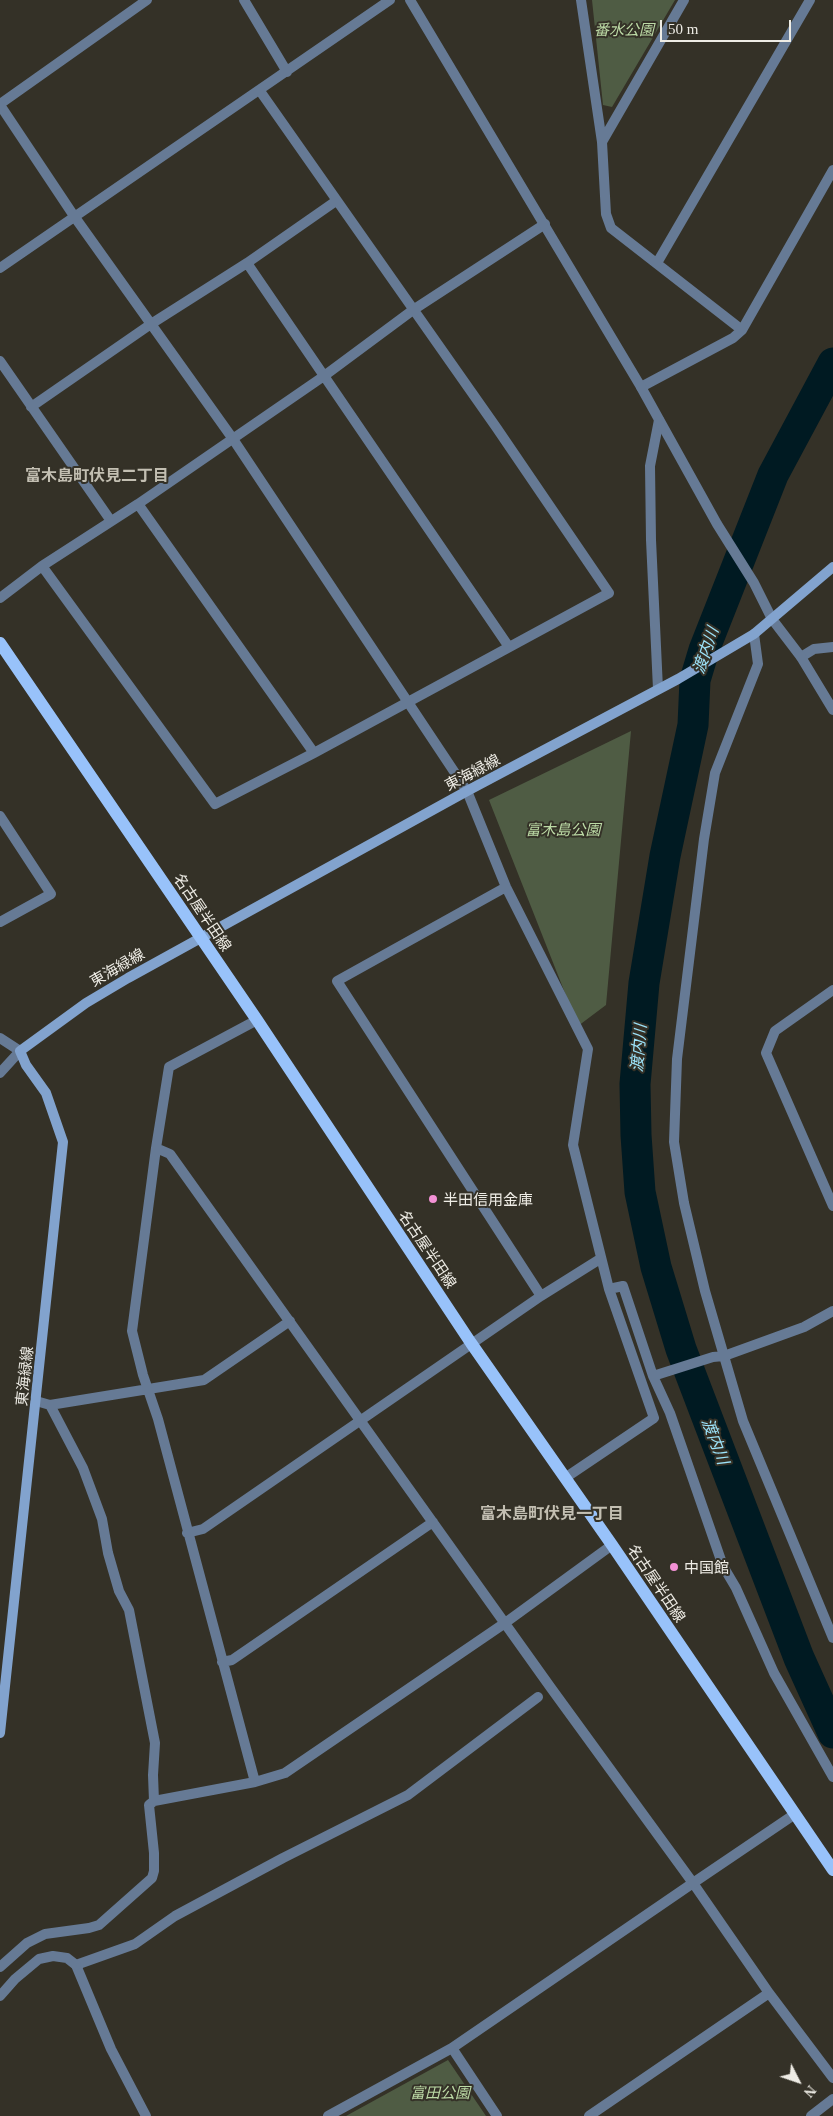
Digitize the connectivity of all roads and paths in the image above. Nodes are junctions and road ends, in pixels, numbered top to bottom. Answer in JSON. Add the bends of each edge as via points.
{"nodes":[{"id":1,"x":147,"y":0,"type":"edge"},
{"id":2,"x":244,"y":0,"type":"edge"},
{"id":3,"x":390,"y":0,"type":"edge"},
{"id":4,"x":410,"y":0,"type":"edge"},
{"id":5,"x":581,"y":0,"type":"edge"},
{"id":6,"x":684,"y":0,"type":"edge"},
{"id":7,"x":810,"y":0,"type":"edge"},
{"id":8,"x":287,"y":72,"type":"junction"},
{"id":9,"x":260,"y":91,"type":"junction"},
{"id":10,"x":0,"y":104,"type":"edge"},
{"id":11,"x":602,"y":142,"type":"junction"},
{"id":12,"x":833,"y":170,"type":"edge"},
{"id":13,"x":336,"y":201,"type":"junction"},
{"id":14,"x":74,"y":216,"type":"junction"},
{"id":15,"x":545,"y":224,"type":"junction"},
{"id":16,"x":247,"y":263,"type":"junction"},
{"id":17,"x":658,"y":263,"type":"junction"},
{"id":18,"x":0,"y":268,"type":"edge"},
{"id":19,"x":413,"y":310,"type":"junction"},
{"id":20,"x":152,"y":324,"type":"junction"},
{"id":21,"x":742,"y":330,"type":"junction"},
{"id":22,"x":0,"y":361,"type":"edge"},
{"id":23,"x":324,"y":376,"type":"junction"},
{"id":24,"x":641,"y":387,"type":"junction"},
{"id":25,"x":31,"y":407,"type":"junction"},
{"id":26,"x":659,"y":420,"type":"junction"},
{"id":27,"x":232,"y":439,"type":"junction"},
{"id":28,"x":138,"y":504,"type":"junction"},
{"id":29,"x":112,"y":521,"type":"junction"},
{"id":30,"x":42,"y":566,"type":"junction"},
{"id":31,"x":833,"y":567,"type":"edge"},
{"id":32,"x":0,"y":598,"type":"edge"},
{"id":33,"x":772,"y":619,"type":"junction"},
{"id":34,"x":754,"y":634,"type":"junction"},
{"id":35,"x":0,"y":643,"type":"edge"},
{"id":36,"x":833,"y":647,"type":"edge"},
{"id":37,"x":510,"y":648,"type":"junction"},
{"id":38,"x":800,"y":657,"type":"junction"},
{"id":39,"x":658,"y":689,"type":"junction"},
{"id":40,"x":407,"y":701,"type":"junction"},
{"id":41,"x":833,"y":710,"type":"edge"},
{"id":42,"x":314,"y":753,"type":"junction"},
{"id":43,"x":467,"y":791,"type":"junction"},
{"id":44,"x":0,"y":816,"type":"edge"},
{"id":45,"x":506,"y":887,"type":"junction"},
{"id":46,"x":0,"y":922,"type":"edge"},
{"id":47,"x":201,"y":938,"type":"junction"},
{"id":48,"x":833,"y":990,"type":"edge"},
{"id":49,"x":257,"y":1020,"type":"junction"},
{"id":50,"x":0,"y":1038,"type":"edge"},
{"id":51,"x":20,"y":1051,"type":"junction"},
{"id":52,"x":0,"y":1073,"type":"edge"},
{"id":53,"x":156,"y":1148,"type":"junction"},
{"id":54,"x":833,"y":1206,"type":"edge"},
{"id":55,"x":600,"y":1259,"type":"junction"},
{"id":56,"x":609,"y":1290,"type":"junction"},
{"id":57,"x":541,"y":1296,"type":"junction"},
{"id":58,"x":833,"y":1311,"type":"edge"},
{"id":59,"x":290,"y":1321,"type":"junction"},
{"id":60,"x":472,"y":1343,"type":"junction"},
{"id":61,"x":724,"y":1356,"type":"junction"},
{"id":62,"x":653,"y":1376,"type":"junction"},
{"id":63,"x":148,"y":1390,"type":"junction"},
{"id":64,"x":36,"y":1401,"type":"junction"},
{"id":65,"x":50,"y":1405,"type":"junction"},
{"id":66,"x":360,"y":1420,"type":"junction"},
{"id":67,"x":565,"y":1478,"type":"junction"},
{"id":68,"x":432,"y":1522,"type":"junction"},
{"id":69,"x":187,"y":1533,"type":"junction"},
{"id":70,"x":612,"y":1545,"type":"junction"},
{"id":71,"x":505,"y":1623,"type":"junction"},
{"id":72,"x":833,"y":1638,"type":"edge"},
{"id":73,"x":222,"y":1662,"type":"junction"},
{"id":74,"x":538,"y":1697,"type":"dead end"},
{"id":75,"x":0,"y":1733,"type":"edge"},
{"id":76,"x":833,"y":1777,"type":"edge"},
{"id":77,"x":255,"y":1782,"type":"junction"},
{"id":78,"x":154,"y":1801,"type":"junction"},
{"id":79,"x":795,"y":1814,"type":"junction"},
{"id":80,"x":833,"y":1870,"type":"edge"},
{"id":81,"x":693,"y":1883,"type":"junction"},
{"id":82,"x":76,"y":1965,"type":"junction"},
{"id":83,"x":0,"y":1967,"type":"edge"},
{"id":84,"x":768,"y":1993,"type":"junction"},
{"id":85,"x":0,"y":1996,"type":"edge"},
{"id":86,"x":452,"y":2048,"type":"junction"},
{"id":87,"x":833,"y":2078,"type":"edge"},
{"id":88,"x":833,"y":2099,"type":"edge"},
{"id":89,"x":146,"y":2116,"type":"edge"},
{"id":90,"x":328,"y":2116,"type":"edge"},
{"id":91,"x":497,"y":2116,"type":"edge"},
{"id":92,"x":589,"y":2116,"type":"edge"},
{"id":93,"x":811,"y":2116,"type":"edge"}],
"edges":[{"from":1,"to":10,"type":"street"},
{"from":2,"to":8,"type":"street"},
{"from":3,"to":8,"type":"street"},
{"from":4,"to":15,"type":"street"},
{"from":5,"to":11,"type":"street"},
{"from":6,"to":11,"type":"street"},
{"from":7,"to":17,"type":"street"},
{"from":8,"to":9,"type":"street"},
{"from":9,"to":13,"type":"street"},
{"from":9,"to":14,"type":"street"},
{"from":10,"to":14,"type":"street"},
{"from":11,"to":17,"type":"street","via":[[606,214],[611,228]]},
{"from":12,"to":21,"type":"street"},
{"from":13,"to":16,"type":"street"},
{"from":13,"to":19,"type":"street"},
{"from":14,"to":18,"type":"street"},
{"from":14,"to":20,"type":"street"},
{"from":15,"to":19,"type":"street"},
{"from":15,"to":24,"type":"street"},
{"from":16,"to":20,"type":"street"},
{"from":16,"to":23,"type":"street"},
{"from":17,"to":21,"type":"street"},
{"from":19,"to":23,"type":"street"},
{"from":19,"to":37,"type":"street","via":[[609,593]]},
{"from":20,"to":25,"type":"street"},
{"from":20,"to":27,"type":"street"},
{"from":21,"to":24,"type":"street","via":[[733,338]]},
{"from":22,"to":25,"type":"street"},
{"from":23,"to":27,"type":"street"},
{"from":23,"to":37,"type":"street"},
{"from":24,"to":26,"type":"street"},
{"from":25,"to":29,"type":"street"},
{"from":26,"to":33,"type":"street"},
{"from":26,"to":39,"type":"street","via":[[650,466],[650,540]]},
{"from":27,"to":28,"type":"street"},
{"from":27,"to":40,"type":"street"},
{"from":28,"to":29,"type":"street"},
{"from":28,"to":42,"type":"street"},
{"from":29,"to":30,"type":"street"},
{"from":30,"to":32,"type":"street"},
{"from":30,"to":42,"type":"street","via":[[215,804]]},
{"from":31,"to":33,"type":"main road","name":"東海緑線"},
{"from":33,"to":34,"type":"main road","name":"東海緑線"},
{"from":33,"to":38,"type":"street"},
{"from":34,"to":39,"type":"main road","name":"東海緑線"},
{"from":34,"to":61,"type":"street","via":[[758,664],[715,774],[677,1059],[674,1142],[684,1203]]},
{"from":35,"to":47,"type":"main road","name":"名古屋半田線"},
{"from":36,"to":38,"type":"street","via":[[814,649]]},
{"from":37,"to":40,"type":"street"},
{"from":38,"to":41,"type":"street"},
{"from":39,"to":43,"type":"main road","name":"東海緑線"},
{"from":40,"to":42,"type":"street"},
{"from":40,"to":43,"type":"street"},
{"from":43,"to":45,"type":"street"},
{"from":43,"to":47,"type":"main road","name":"東海緑線"},
{"from":44,"to":46,"type":"street","via":[[51,894]]},
{"from":45,"to":55,"type":"street","via":[[588,1049],[573,1145]]},
{"from":45,"to":57,"type":"street","via":[[337,981]]},
{"from":47,"to":49,"type":"main road","name":"名古屋半田線"},
{"from":47,"to":51,"type":"main road","name":"東海緑線","via":[[86,1003]]},
{"from":48,"to":54,"type":"street","via":[[775,1031],[766,1053]]},
{"from":49,"to":53,"type":"street","via":[[169,1067]]},
{"from":49,"to":60,"type":"main road","name":"名古屋半田線"},
{"from":50,"to":51,"type":"street"},
{"from":51,"to":52,"type":"street"},
{"from":51,"to":64,"type":"main road","name":"東海緑線","via":[[46,1093],[63,1142]]},
{"from":53,"to":59,"type":"street","via":[[170,1154]]},
{"from":53,"to":63,"type":"street","via":[[132,1331]]},
{"from":55,"to":56,"type":"street"},
{"from":55,"to":57,"type":"street"},
{"from":56,"to":62,"type":"street","via":[[623,1286]]},
{"from":56,"to":67,"type":"street","via":[[654,1418]]},
{"from":57,"to":60,"type":"street"},
{"from":58,"to":61,"type":"street","via":[[804,1327]]},
{"from":59,"to":63,"type":"street","via":[[204,1380]]},
{"from":59,"to":66,"type":"street"},
{"from":60,"to":66,"type":"street"},
{"from":60,"to":67,"type":"main road","name":"名古屋半田線"},
{"from":61,"to":62,"type":"street"},
{"from":61,"to":72,"type":"street","via":[[743,1421]]},
{"from":62,"to":76,"type":"street","via":[[670,1413],[723,1566],[774,1673]]},
{"from":63,"to":65,"type":"street"},
{"from":63,"to":69,"type":"street"},
{"from":64,"to":65,"type":"street"},
{"from":64,"to":75,"type":"main road","name":"東海緑線"},
{"from":65,"to":78,"type":"street","via":[[83,1468],[102,1520],[119,1591],[129,1610],[155,1743]]},
{"from":66,"to":68,"type":"street"},
{"from":66,"to":69,"type":"street","via":[[203,1529]]},
{"from":67,"to":70,"type":"main road","name":"名古屋半田線"},
{"from":68,"to":71,"type":"street"},
{"from":68,"to":73,"type":"street","via":[[232,1660]]},
{"from":69,"to":73,"type":"street"},
{"from":70,"to":71,"type":"street"},
{"from":70,"to":79,"type":"main road","name":"名古屋半田線"},
{"from":71,"to":77,"type":"street","via":[[285,1774]]},
{"from":71,"to":81,"type":"street"},
{"from":73,"to":77,"type":"street"},
{"from":74,"to":82,"type":"street","via":[[408,1795],[175,1916],[135,1944]]},
{"from":77,"to":78,"type":"street"},
{"from":78,"to":83,"type":"street","via":[[149,1805],[154,1853],[152,1878],[99,1925],[45,1934],[27,1943]]},
{"from":79,"to":80,"type":"main road","name":"名古屋半田線"},
{"from":79,"to":81,"type":"street"},
{"from":81,"to":84,"type":"street"},
{"from":81,"to":86,"type":"street"},
{"from":82,"to":85,"type":"street","via":[[60,1957],[39,1959]]},
{"from":82,"to":89,"type":"street","via":[[111,2049]]},
{"from":84,"to":87,"type":"street"},
{"from":84,"to":92,"type":"street"},
{"from":86,"to":90,"type":"street"},
{"from":86,"to":91,"type":"street"},
{"from":88,"to":93,"type":"street"}]}
